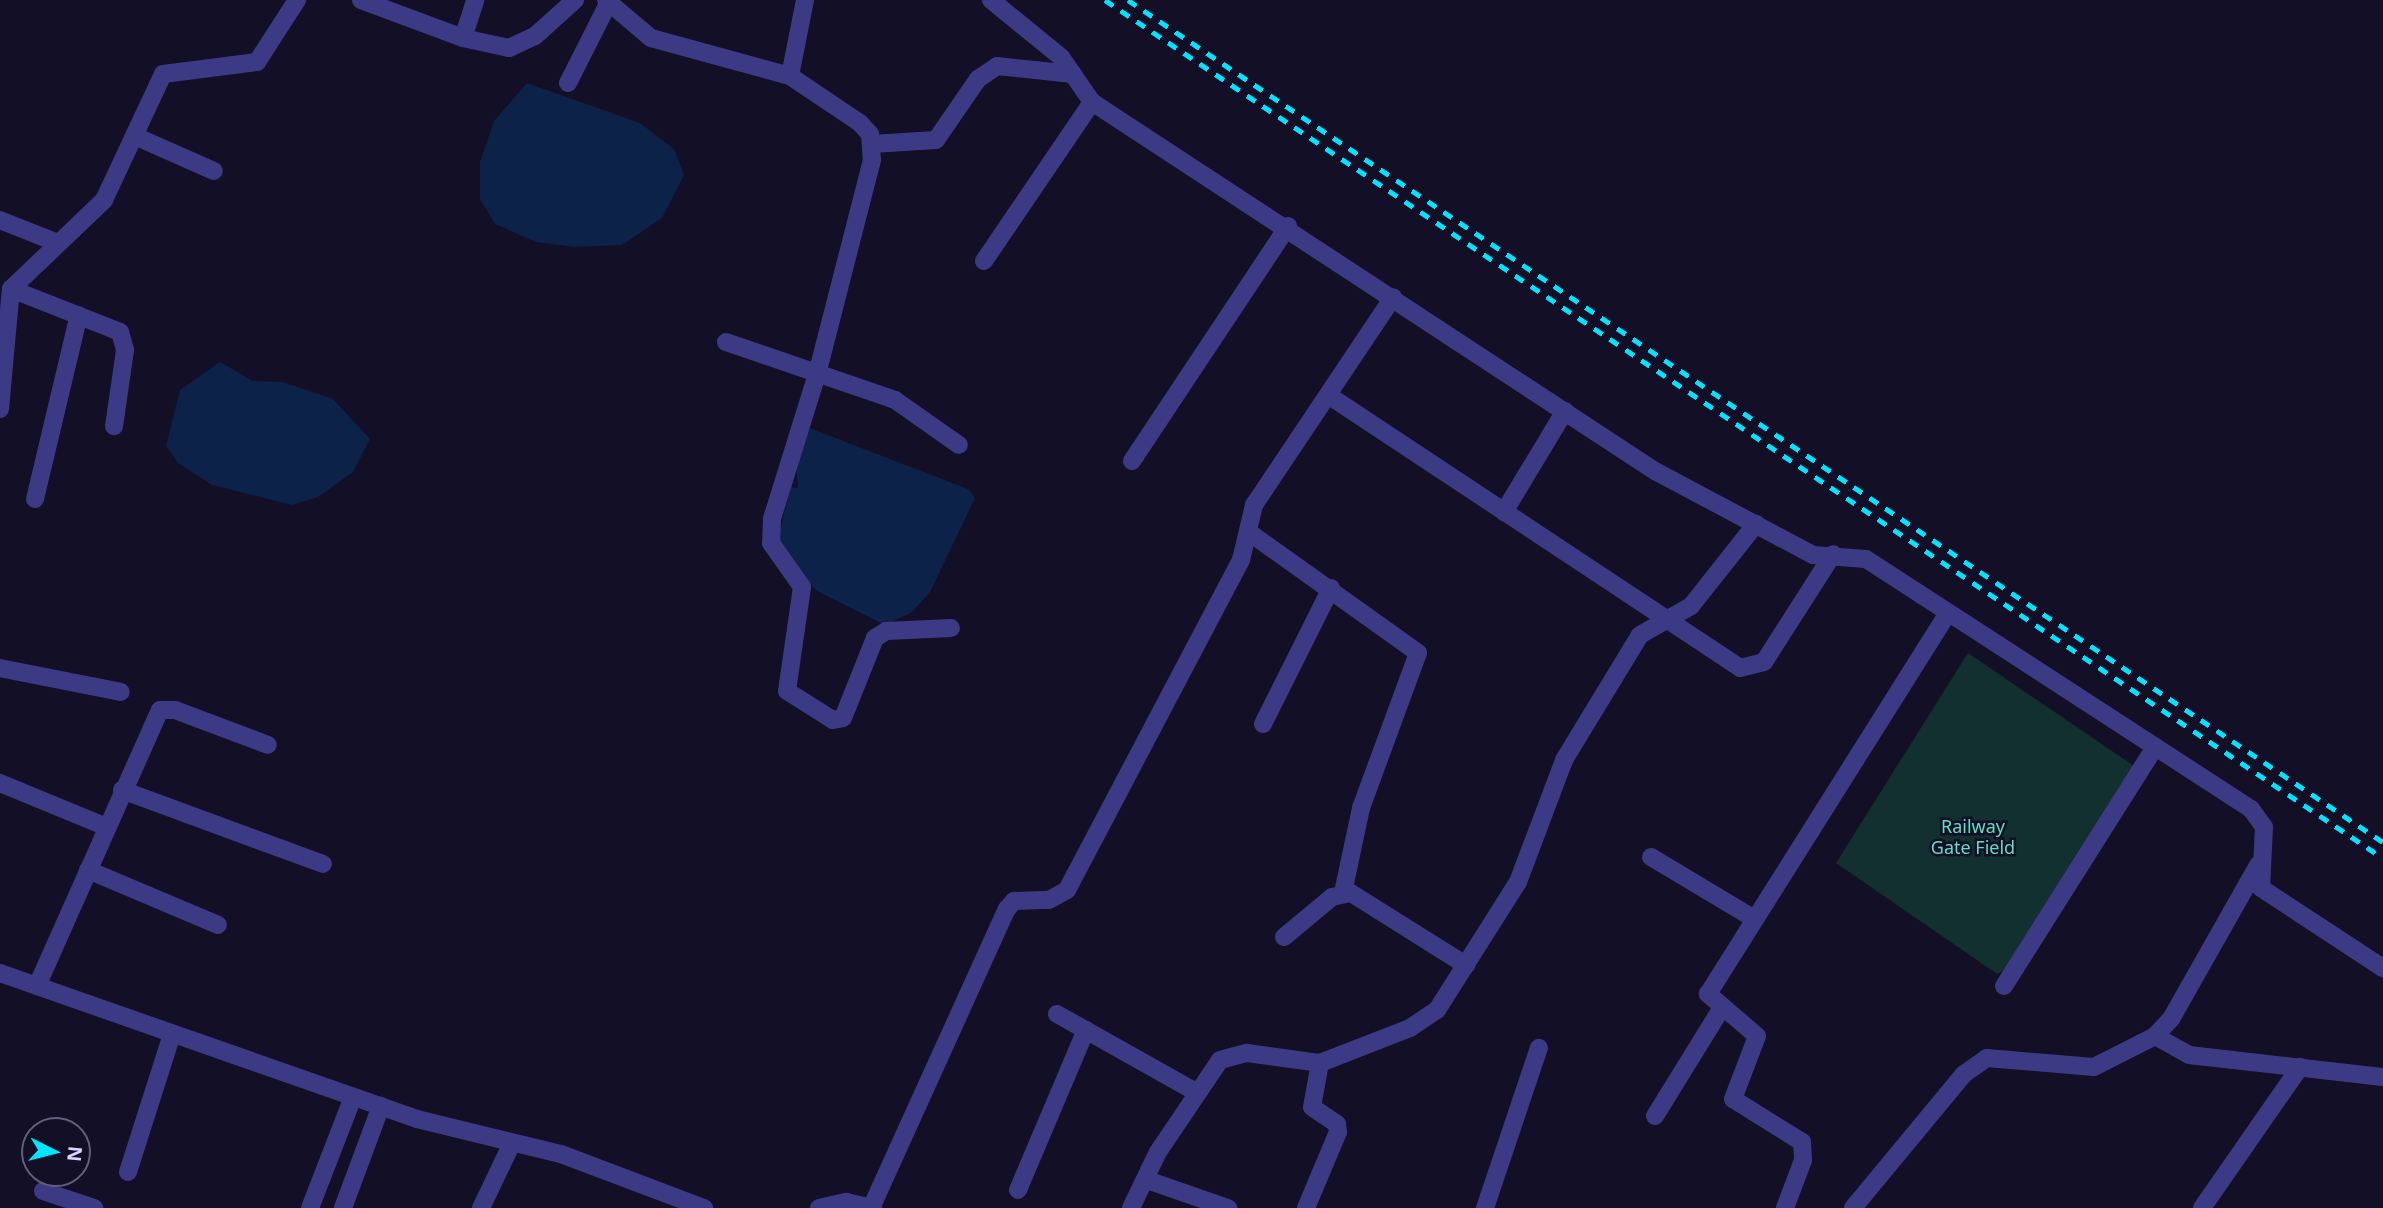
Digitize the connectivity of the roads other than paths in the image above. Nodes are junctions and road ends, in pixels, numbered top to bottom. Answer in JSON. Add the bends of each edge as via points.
{"nodes":[{"id":1,"x":297,"y":0,"type":"edge"},
{"id":2,"x":361,"y":0,"type":"edge"},
{"id":3,"x":475,"y":0,"type":"edge"},
{"id":4,"x":575,"y":0,"type":"edge"},
{"id":5,"x":805,"y":0,"type":"edge"},
{"id":6,"x":991,"y":0,"type":"edge"},
{"id":7,"x":607,"y":1,"type":"edge"},
{"id":8,"x":463,"y":38,"type":"junction"},
{"id":9,"x":1073,"y":74,"type":"junction"},
{"id":10,"x":790,"y":76,"type":"junction"},
{"id":11,"x":568,"y":83,"type":"dead end"},
{"id":12,"x":1091,"y":102,"type":"junction"},
{"id":13,"x":137,"y":137,"type":"junction"},
{"id":14,"x":872,"y":144,"type":"junction"},
{"id":15,"x":214,"y":171,"type":"dead end"},
{"id":16,"x":0,"y":220,"type":"edge"},
{"id":17,"x":1287,"y":226,"type":"junction"},
{"id":18,"x":58,"y":243,"type":"junction"},
{"id":19,"x":984,"y":261,"type":"dead end"},
{"id":20,"x":10,"y":289,"type":"junction"},
{"id":21,"x":1393,"y":297,"type":"junction"},
{"id":22,"x":79,"y":315,"type":"junction"},
{"id":23,"x":726,"y":342,"type":"dead end"},
{"id":24,"x":818,"y":371,"type":"junction"},
{"id":25,"x":1328,"y":395,"type":"junction"},
{"id":26,"x":0,"y":409,"type":"edge"},
{"id":27,"x":1565,"y":411,"type":"junction"},
{"id":28,"x":114,"y":426,"type":"dead end"},
{"id":29,"x":959,"y":445,"type":"dead end"},
{"id":30,"x":1132,"y":461,"type":"dead end"},
{"id":31,"x":35,"y":499,"type":"dead end"},
{"id":32,"x":1504,"y":512,"type":"junction"},
{"id":33,"x":1755,"y":524,"type":"junction"},
{"id":34,"x":1250,"y":533,"type":"junction"},
{"id":35,"x":1833,"y":554,"type":"junction"},
{"id":36,"x":1331,"y":588,"type":"junction"},
{"id":37,"x":1948,"y":613,"type":"junction"},
{"id":38,"x":1664,"y":618,"type":"junction"},
{"id":39,"x":951,"y":628,"type":"dead end"},
{"id":40,"x":0,"y":668,"type":"edge"},
{"id":41,"x":121,"y":692,"type":"dead end"},
{"id":42,"x":1263,"y":724,"type":"dead end"},
{"id":43,"x":268,"y":745,"type":"dead end"},
{"id":44,"x":2155,"y":747,"type":"junction"},
{"id":45,"x":0,"y":783,"type":"edge"},
{"id":46,"x":122,"y":790,"type":"junction"},
{"id":47,"x":107,"y":827,"type":"junction"},
{"id":48,"x":1651,"y":857,"type":"dead end"},
{"id":49,"x":323,"y":864,"type":"dead end"},
{"id":50,"x":2258,"y":865,"type":"junction"},
{"id":51,"x":88,"y":870,"type":"junction"},
{"id":52,"x":1343,"y":893,"type":"junction"},
{"id":53,"x":1753,"y":918,"type":"junction"},
{"id":54,"x":218,"y":925,"type":"dead end"},
{"id":55,"x":1284,"y":937,"type":"dead end"},
{"id":56,"x":1466,"y":965,"type":"junction"},
{"id":57,"x":2383,"y":968,"type":"edge"},
{"id":58,"x":0,"y":973,"type":"edge"},
{"id":59,"x":37,"y":986,"type":"junction"},
{"id":60,"x":2004,"y":986,"type":"dead end"},
{"id":61,"x":1721,"y":1009,"type":"junction"},
{"id":62,"x":1056,"y":1014,"type":"dead end"},
{"id":63,"x":1086,"y":1030,"type":"junction"},
{"id":64,"x":172,"y":1034,"type":"junction"},
{"id":65,"x":2155,"y":1036,"type":"junction"},
{"id":66,"x":1539,"y":1048,"type":"dead end"},
{"id":67,"x":1320,"y":1063,"type":"junction"},
{"id":68,"x":2300,"y":1067,"type":"junction"},
{"id":69,"x":2383,"y":1077,"type":"edge"},
{"id":70,"x":1196,"y":1092,"type":"junction"},
{"id":71,"x":353,"y":1097,"type":"junction"},
{"id":72,"x":381,"y":1106,"type":"junction"},
{"id":73,"x":1656,"y":1116,"type":"dead end"},
{"id":74,"x":512,"y":1143,"type":"junction"},
{"id":75,"x":128,"y":1172,"type":"dead end"},
{"id":76,"x":1147,"y":1180,"type":"junction"},
{"id":77,"x":1018,"y":1190,"type":"dead end"},
{"id":78,"x":43,"y":1191,"type":"dead end"},
{"id":79,"x":873,"y":1207,"type":"edge"},
{"id":80,"x":94,"y":1208,"type":"edge"},
{"id":81,"x":310,"y":1208,"type":"edge"},
{"id":82,"x":343,"y":1208,"type":"edge"},
{"id":83,"x":481,"y":1208,"type":"edge"},
{"id":84,"x":704,"y":1208,"type":"edge"},
{"id":85,"x":819,"y":1208,"type":"edge"},
{"id":86,"x":1131,"y":1208,"type":"edge"},
{"id":87,"x":1228,"y":1208,"type":"edge"},
{"id":88,"x":1306,"y":1208,"type":"edge"},
{"id":89,"x":1485,"y":1208,"type":"edge"},
{"id":90,"x":1785,"y":1208,"type":"edge"},
{"id":91,"x":1853,"y":1208,"type":"edge"},
{"id":92,"x":2202,"y":1208,"type":"edge"}],
"edges":[{"from":1,"to":13,"type":"street","via":[[257,62],[163,75]]},
{"from":2,"to":8,"type":"street"},
{"from":3,"to":8,"type":"street"},
{"from":4,"to":8,"type":"street","via":[[535,36],[509,48]]},
{"from":5,"to":10,"type":"street"},
{"from":6,"to":9,"type":"street","via":[[1061,57]]},
{"from":7,"to":10,"type":"street","via":[[651,38]]},
{"from":7,"to":11,"type":"street"},
{"from":9,"to":12,"type":"street"},
{"from":9,"to":14,"type":"street","via":[[997,66],[978,79],[936,140]]},
{"from":10,"to":14,"type":"street","via":[[860,124]]},
{"from":12,"to":17,"type":"street"},
{"from":12,"to":19,"type":"street"},
{"from":13,"to":15,"type":"street"},
{"from":13,"to":18,"type":"street","via":[[104,200]]},
{"from":14,"to":24,"type":"street"},
{"from":16,"to":18,"type":"street"},
{"from":17,"to":21,"type":"street"},
{"from":17,"to":30,"type":"street"},
{"from":18,"to":20,"type":"street"},
{"from":20,"to":22,"type":"street"},
{"from":20,"to":26,"type":"street"},
{"from":21,"to":25,"type":"street"},
{"from":21,"to":27,"type":"street"},
{"from":22,"to":28,"type":"street","via":[[113,327],[124,340]]},
{"from":22,"to":31,"type":"street"},
{"from":23,"to":24,"type":"street"},
{"from":24,"to":29,"type":"street","via":[[904,404]]},
{"from":24,"to":39,"type":"street","via":[[770,531],[776,553],[802,587],[787,691],[834,720],[843,718],[875,638],[886,631]]},
{"from":25,"to":32,"type":"street"},
{"from":25,"to":34,"type":"street","via":[[1254,506]]},
{"from":27,"to":32,"type":"street"},
{"from":27,"to":33,"type":"street","via":[[1655,471]]},
{"from":32,"to":38,"type":"street"},
{"from":33,"to":35,"type":"street","via":[[1813,555]]},
{"from":33,"to":38,"type":"street","via":[[1691,606]]},
{"from":34,"to":36,"type":"street"},
{"from":34,"to":79,"type":"street","via":[[1067,890],[1049,900],[1014,901],[1007,909]]},
{"from":35,"to":37,"type":"street","via":[[1866,559]]},
{"from":35,"to":38,"type":"street","via":[[1756,668],[1740,668]]},
{"from":36,"to":42,"type":"street"},
{"from":36,"to":52,"type":"street","via":[[1418,653],[1357,821]]},
{"from":37,"to":44,"type":"street"},
{"from":37,"to":53,"type":"street"},
{"from":38,"to":56,"type":"street","via":[[1640,635],[1568,754],[1518,882]]},
{"from":40,"to":41,"type":"street"},
{"from":43,"to":46,"type":"street","via":[[175,710],[160,710]]},
{"from":44,"to":50,"type":"street","via":[[2260,816]]},
{"from":44,"to":60,"type":"street"},
{"from":45,"to":47,"type":"street"},
{"from":46,"to":47,"type":"street"},
{"from":46,"to":49,"type":"street"},
{"from":47,"to":51,"type":"street"},
{"from":48,"to":53,"type":"street"},
{"from":50,"to":57,"type":"street","via":[[2261,888]]},
{"from":50,"to":65,"type":"street","via":[[2171,1018]]},
{"from":51,"to":54,"type":"street"},
{"from":51,"to":59,"type":"street"},
{"from":52,"to":55,"type":"street"},
{"from":52,"to":56,"type":"street","via":[[1360,897]]},
{"from":53,"to":61,"type":"street","via":[[1710,985],[1710,1002]]},
{"from":56,"to":67,"type":"street","via":[[1425,1020]]},
{"from":58,"to":59,"type":"street"},
{"from":59,"to":64,"type":"street"},
{"from":61,"to":73,"type":"street"},
{"from":61,"to":90,"type":"street","via":[[1757,1036],[1733,1099],[1802,1142],[1803,1160]]},
{"from":62,"to":63,"type":"street"},
{"from":63,"to":70,"type":"street"},
{"from":63,"to":77,"type":"street"},
{"from":64,"to":71,"type":"street"},
{"from":64,"to":75,"type":"street"},
{"from":65,"to":68,"type":"street","via":[[2189,1055]]},
{"from":65,"to":91,"type":"street","via":[[2094,1066],[1987,1058],[1964,1074]]},
{"from":66,"to":89,"type":"street"},
{"from":67,"to":70,"type":"street","via":[[1233,1054],[1209,1070]]},
{"from":67,"to":88,"type":"street","via":[[1312,1107],[1337,1124],[1338,1132]]},
{"from":68,"to":69,"type":"street"},
{"from":68,"to":92,"type":"street"},
{"from":70,"to":76,"type":"street"},
{"from":71,"to":72,"type":"street"},
{"from":71,"to":81,"type":"street"},
{"from":72,"to":74,"type":"street"},
{"from":72,"to":82,"type":"street"},
{"from":74,"to":83,"type":"street"},
{"from":74,"to":84,"type":"street","via":[[561,1154]]},
{"from":76,"to":86,"type":"street"},
{"from":76,"to":87,"type":"street"},
{"from":78,"to":80,"type":"street"},
{"from":79,"to":85,"type":"street"}]}
